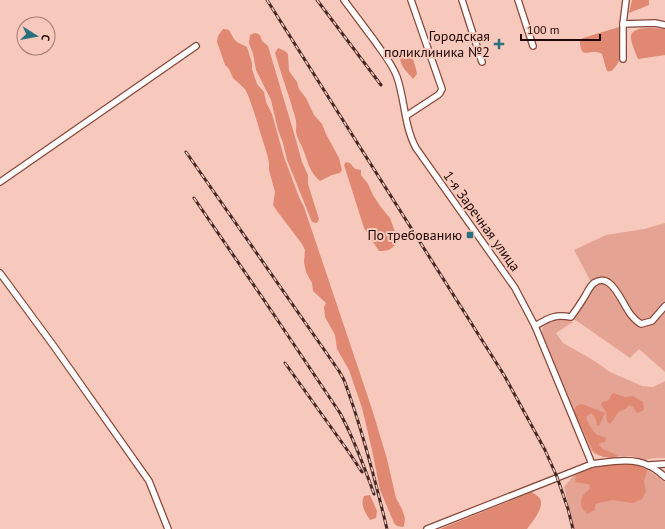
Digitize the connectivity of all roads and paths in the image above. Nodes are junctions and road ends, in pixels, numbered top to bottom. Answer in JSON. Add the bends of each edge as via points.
{"nodes":[{"id":1,"x":344,"y":0,"type":"edge"},
{"id":2,"x":411,"y":0,"type":"edge"},
{"id":3,"x":462,"y":0,"type":"edge"},
{"id":4,"x":518,"y":0,"type":"edge"},
{"id":5,"x":626,"y":0,"type":"edge"},
{"id":6,"x":623,"y":24,"type":"junction"},
{"id":7,"x":665,"y":25,"type":"edge"},
{"id":8,"x":196,"y":46,"type":"dead end"},
{"id":9,"x":533,"y":46,"type":"dead end"},
{"id":10,"x":623,"y":59,"type":"dead end"},
{"id":11,"x":482,"y":62,"type":"dead end"},
{"id":12,"x":406,"y":116,"type":"junction"},
{"id":13,"x":0,"y":182,"type":"edge"},
{"id":14,"x":0,"y":273,"type":"edge"},
{"id":15,"x":665,"y":306,"type":"edge"},
{"id":16,"x":535,"y":326,"type":"junction"},
{"id":17,"x":592,"y":464,"type":"junction"},
{"id":18,"x":665,"y":464,"type":"edge"},
{"id":19,"x":649,"y":465,"type":"junction"},
{"id":20,"x":665,"y":477,"type":"edge"},
{"id":21,"x":168,"y":529,"type":"edge"},
{"id":22,"x":427,"y":529,"type":"edge"}],
"edges":[{"from":1,"to":12,"type":"street","name":"1-я Заречная улица","via":[[388,59],[401,90]]},
{"from":2,"to":12,"type":"street","via":[[442,89],[438,95]]},
{"from":3,"to":11,"type":"street"},
{"from":4,"to":9,"type":"street"},
{"from":5,"to":6,"type":"street"},
{"from":6,"to":7,"type":"street"},
{"from":6,"to":10,"type":"street"},
{"from":8,"to":13,"type":"street"},
{"from":12,"to":16,"type":"street","name":"1-я Заречная улица","via":[[411,140],[515,288]]},
{"from":14,"to":21,"type":"street","via":[[149,481]]},
{"from":15,"to":16,"type":"street","via":[[652,321],[641,324],[609,283],[605,280],[598,281],[571,316],[548,318]]},
{"from":16,"to":17,"type":"street","name":"1-я Заречная улица"},
{"from":17,"to":19,"type":"street","via":[[631,461]]},
{"from":17,"to":22,"type":"street"},
{"from":18,"to":19,"type":"street"},
{"from":19,"to":20,"type":"street"}]}
